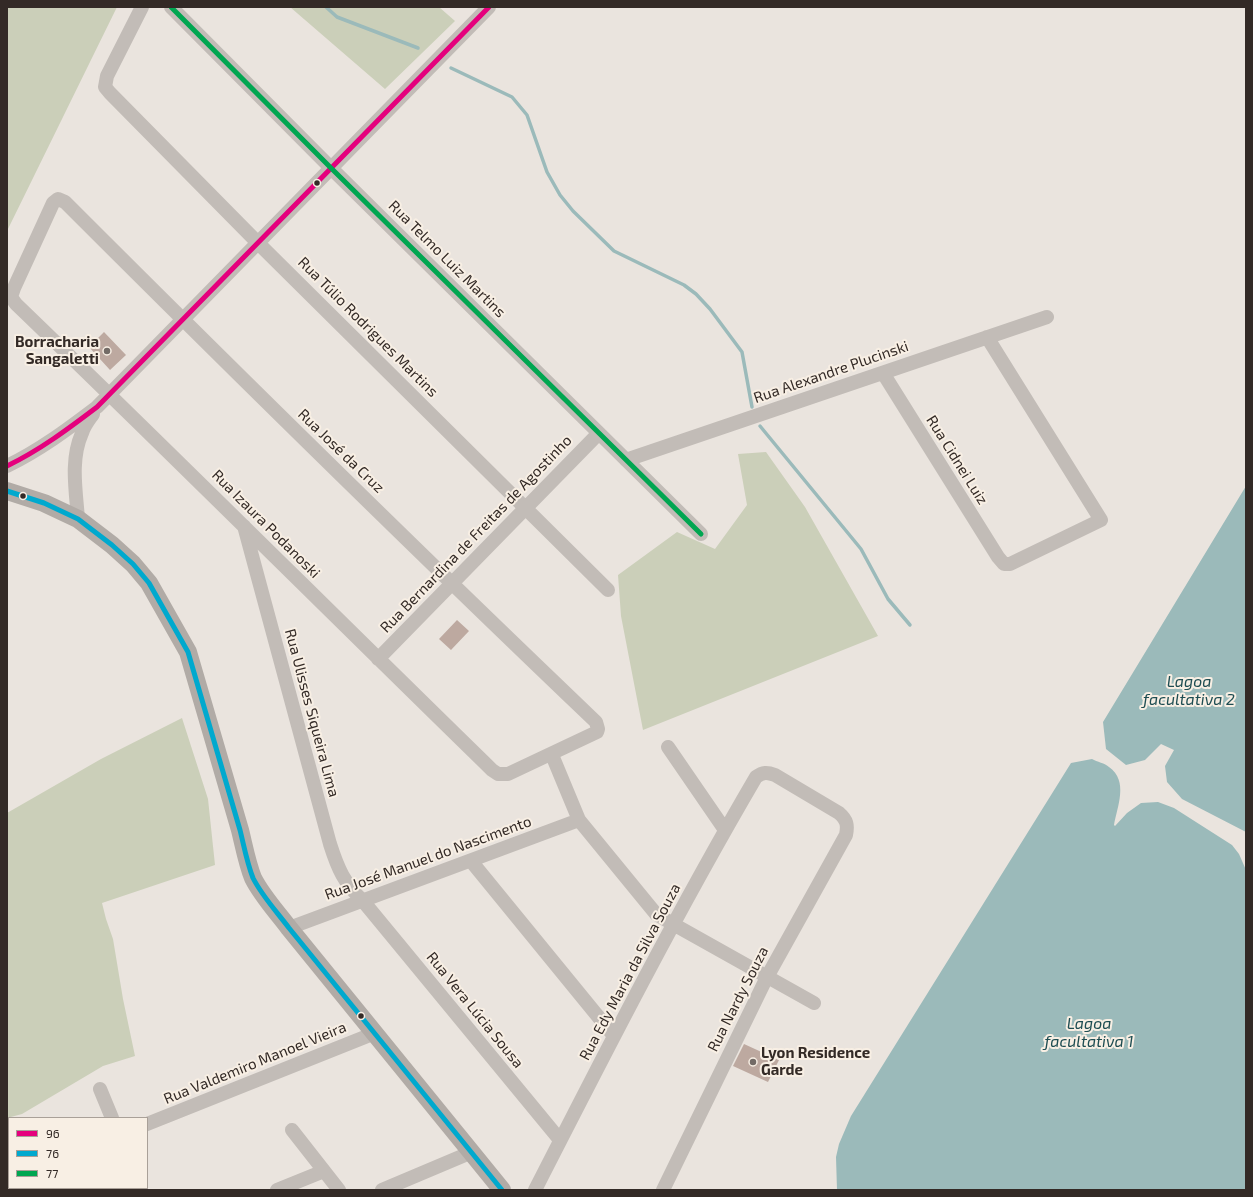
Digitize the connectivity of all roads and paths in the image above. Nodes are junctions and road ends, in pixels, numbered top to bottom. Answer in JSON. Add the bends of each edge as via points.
{"nodes":[{"id":1,"x":142,"y":7,"type":"edge"},
{"id":2,"x":171,"y":7,"type":"edge"},
{"id":3,"x":488,"y":7,"type":"edge"},
{"id":4,"x":331,"y":168,"type":"junction"},
{"id":5,"x":258,"y":243,"type":"junction"},
{"id":6,"x":11,"y":297,"type":"joint"},
{"id":7,"x":1047,"y":317,"type":"dead end"},
{"id":8,"x":182,"y":320,"type":"junction"},
{"id":9,"x":988,"y":337,"type":"junction"},
{"id":10,"x":883,"y":373,"type":"junction"},
{"id":11,"x":110,"y":394,"type":"junction"},
{"id":12,"x":97,"y":407,"type":"junction"},
{"id":13,"x":599,"y":433,"type":"junction"},
{"id":14,"x":626,"y":460,"type":"junction"},
{"id":15,"x":7,"y":466,"type":"edge"},
{"id":16,"x":7,"y":491,"type":"edge"},
{"id":17,"x":526,"y":508,"type":"junction"},
{"id":18,"x":78,"y":519,"type":"junction"},
{"id":19,"x":243,"y":526,"type":"junction"},
{"id":20,"x":701,"y":534,"type":"dead end"},
{"id":21,"x":452,"y":584,"type":"junction"},
{"id":22,"x":608,"y":590,"type":"dead end"},
{"id":23,"x":378,"y":659,"type":"junction"},
{"id":24,"x":668,"y":747,"type":"dead end"},
{"id":25,"x":552,"y":755,"type":"junction"},
{"id":26,"x":761,"y":774,"type":"joint"},
{"id":27,"x":579,"y":820,"type":"junction"},
{"id":28,"x":725,"y":830,"type":"junction"},
{"id":29,"x":471,"y":861,"type":"junction"},
{"id":30,"x":363,"y":901,"type":"junction"},
{"id":31,"x":673,"y":924,"type":"junction"},
{"id":32,"x":289,"y":928,"type":"junction"},
{"id":33,"x":767,"y":977,"type":"junction"},
{"id":34,"x":814,"y":1003,"type":"dead end"},
{"id":35,"x":375,"y":1033,"type":"junction"},
{"id":36,"x":614,"y":1036,"type":"junction"},
{"id":37,"x":100,"y":1089,"type":"dead end"},
{"id":38,"x":112,"y":1117,"type":"edge"},
{"id":39,"x":148,"y":1124,"type":"edge"},
{"id":40,"x":292,"y":1130,"type":"dead end"},
{"id":41,"x":560,"y":1140,"type":"junction"},
{"id":42,"x":472,"y":1152,"type":"junction"},
{"id":43,"x":324,"y":1171,"type":"junction"},
{"id":44,"x":277,"y":1190,"type":"edge"},
{"id":45,"x":339,"y":1190,"type":"edge"},
{"id":46,"x":382,"y":1190,"type":"edge"},
{"id":47,"x":502,"y":1190,"type":"edge"},
{"id":48,"x":535,"y":1190,"type":"edge"},
{"id":49,"x":663,"y":1190,"type":"edge"}],
"edges":[{"from":1,"to":5,"type":"street","name":"Rua Túlio Rodrigues Martins","via":[[106,76],[105,87]]},
{"from":2,"to":4,"type":"street","name":"Rua Telmo Luiz Martins"},
{"from":3,"to":4,"type":"street"},
{"from":4,"to":5,"type":"street"},
{"from":4,"to":13,"type":"street","name":"Rua Telmo Luiz Martins"},
{"from":5,"to":8,"type":"street"},
{"from":5,"to":17,"type":"street","name":"Rua Túlio Rodrigues Martins"},
{"from":6,"to":8,"type":"street","name":"Rua José da Cruz","via":[[58,198],[65,202]]},
{"from":6,"to":11,"type":"street","name":"Rua Izaura Podanoski"},
{"from":7,"to":9,"type":"street","name":"Rua Alexandre Plucinski"},
{"from":8,"to":11,"type":"street"},
{"from":8,"to":21,"type":"street","name":"Rua José da Cruz"},
{"from":9,"to":10,"type":"street","name":"Rua Alexandre Plucinski"},
{"from":9,"to":10,"type":"street","name":"Rua Cidnei Luiz","via":[[1101,520],[1010,564],[1004,564],[998,558]]},
{"from":10,"to":14,"type":"street","name":"Rua Alexandre Plucinski"},
{"from":11,"to":12,"type":"street"},
{"from":11,"to":19,"type":"street","name":"Rua Izaura Podanoski"},
{"from":12,"to":15,"type":"street","via":[[58,437]]},
{"from":12,"to":18,"type":"street","via":[[82,431],[75,457]]},
{"from":13,"to":14,"type":"street","name":"Rua Telmo Luiz Martins"},
{"from":13,"to":17,"type":"street","name":"Rua Bernardina de Freitas de Agostinho"},
{"from":14,"to":20,"type":"street","name":"Rua Telmo Luiz Martins"},
{"from":16,"to":18,"type":"main road","via":[[44,503]]},
{"from":17,"to":21,"type":"street","name":"Rua Bernardina de Freitas de Agostinho"},
{"from":17,"to":22,"type":"street","name":"Rua Túlio Rodrigues Martins"},
{"from":18,"to":32,"type":"main road","via":[[112,545],[141,573],[162,604],[188,652],[247,859],[254,878]]},
{"from":19,"to":23,"type":"street","name":"Rua Izaura Podanoski"},
{"from":19,"to":30,"type":"street","name":"Rua Ulisses Siqueira Lima","via":[[330,844],[345,881]]},
{"from":21,"to":23,"type":"street","name":"Rua Bernardina de Freitas de Agostinho"},
{"from":21,"to":25,"type":"street","name":"Rua José da Cruz","via":[[596,722],[597,732]]},
{"from":23,"to":25,"type":"street","name":"Rua Izaura Podanoski","via":[[498,774],[508,774]]},
{"from":24,"to":28,"type":"street"},
{"from":25,"to":27,"type":"street"},
{"from":26,"to":28,"type":"street","name":"Rua Edy Maria da Silva Souza","via":[[756,777]]},
{"from":26,"to":33,"type":"street","name":"Rua Nardy Souza","via":[[768,772],[775,775],[839,813],[845,818],[848,826],[846,835]]},
{"from":27,"to":29,"type":"street","name":"Rua José Manuel do Nascimento"},
{"from":27,"to":31,"type":"street","via":[[656,914]]},
{"from":28,"to":31,"type":"street","name":"Rua Edy Maria da Silva Souza"},
{"from":29,"to":30,"type":"street","name":"Rua José Manuel do Nascimento"},
{"from":29,"to":36,"type":"street"},
{"from":30,"to":32,"type":"street","name":"Rua José Manuel do Nascimento"},
{"from":30,"to":41,"type":"street","name":"Rua Vera Lúcia Sousa"},
{"from":31,"to":33,"type":"street"},
{"from":31,"to":36,"type":"street","name":"Rua Edy Maria da Silva Souza"},
{"from":32,"to":35,"type":"main road"},
{"from":33,"to":34,"type":"street"},
{"from":33,"to":49,"type":"street","name":"Rua Nardy Souza"},
{"from":35,"to":39,"type":"street","name":"Rua Valdemiro Manoel Vieira"},
{"from":35,"to":42,"type":"main road"},
{"from":36,"to":41,"type":"street","name":"Rua Edy Maria da Silva Souza"},
{"from":37,"to":38,"type":"street"},
{"from":40,"to":43,"type":"street"},
{"from":41,"to":48,"type":"street","name":"Rua Edy Maria da Silva Souza"},
{"from":42,"to":46,"type":"street"},
{"from":42,"to":47,"type":"main road"},
{"from":43,"to":44,"type":"street"},
{"from":43,"to":45,"type":"street"}]}
